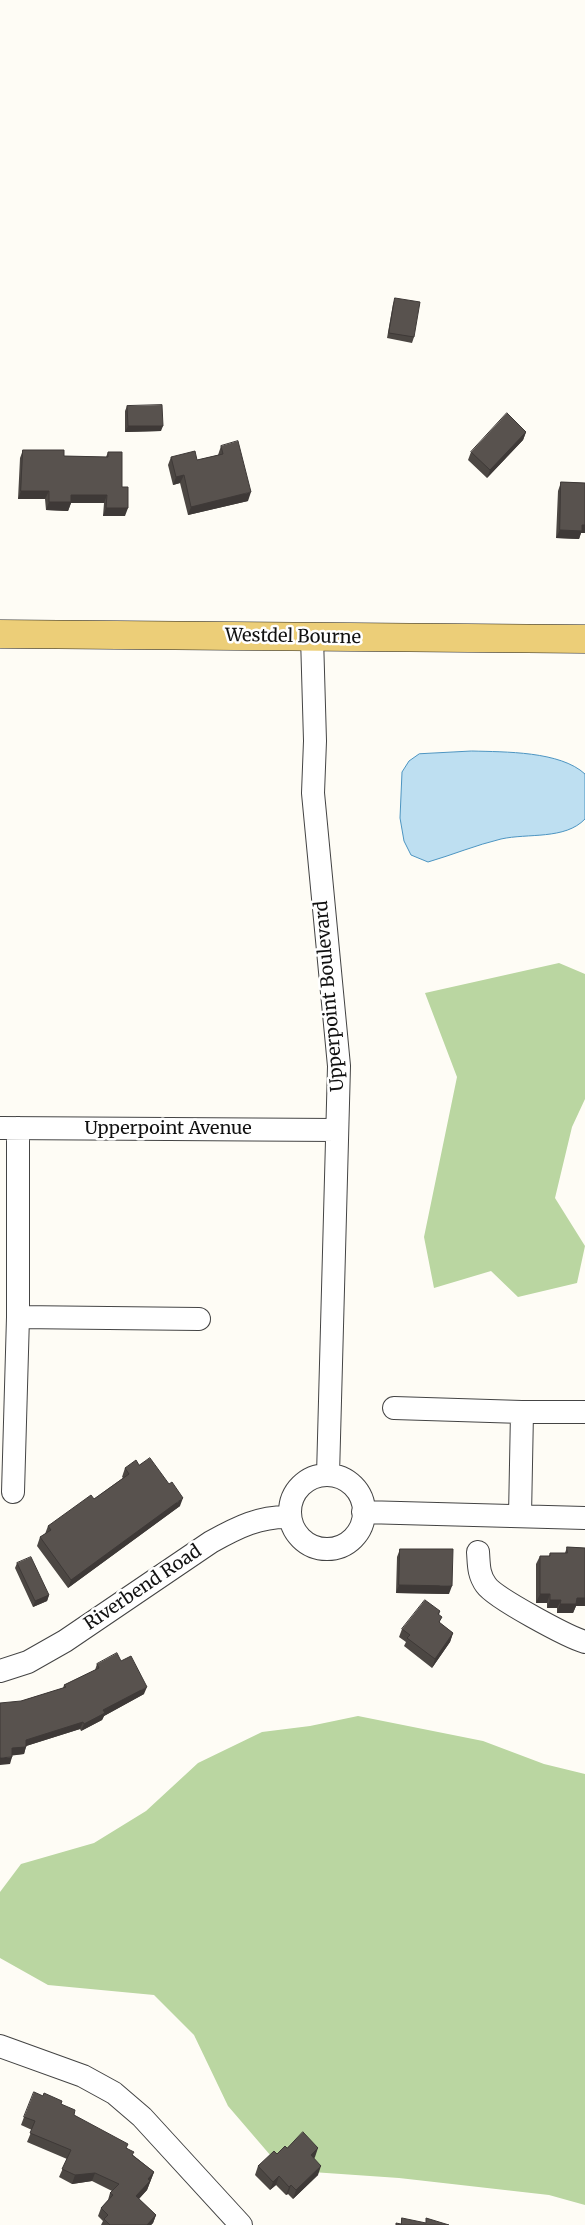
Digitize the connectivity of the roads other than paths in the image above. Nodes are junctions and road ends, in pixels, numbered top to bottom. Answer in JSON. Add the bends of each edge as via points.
{"nodes":[{"id":1,"x":0,"y":634,"type":"edge"},
{"id":2,"x":312,"y":637,"type":"junction"},
{"id":3,"x":585,"y":640,"type":"edge"},
{"id":4,"x":9,"y":1128,"type":"edge"},
{"id":5,"x":337,"y":1130,"type":"junction"},
{"id":6,"x":18,"y":1317,"type":"junction"},
{"id":7,"x":199,"y":1319,"type":"dead end"},
{"id":8,"x":394,"y":1408,"type":"dead end"},
{"id":9,"x":522,"y":1412,"type":"junction"},
{"id":10,"x":585,"y":1412,"type":"edge"},
{"id":11,"x":328,"y":1475,"type":"junction"},
{"id":12,"x":13,"y":1492,"type":"dead end"},
{"id":13,"x":363,"y":1512,"type":"junction"},
{"id":14,"x":520,"y":1516,"type":"junction"},
{"id":15,"x":290,"y":1517,"type":"junction"},
{"id":16,"x":585,"y":1518,"type":"edge"},
{"id":17,"x":478,"y":1552,"type":"dead end"},
{"id":18,"x":585,"y":1642,"type":"edge"},
{"id":19,"x":0,"y":1670,"type":"edge"},
{"id":20,"x":0,"y":2046,"type":"edge"},
{"id":21,"x":241,"y":2225,"type":"edge"}],
"edges":[{"from":1,"to":2,"type":"main road","name":"Westdel Bourne"},
{"from":2,"to":3,"type":"main road","name":"Westdel Bourne"},
{"from":2,"to":5,"type":"street","name":"Upperpoint Boulevard","via":[[313,793],[339,1066]]},
{"from":4,"to":5,"type":"street","name":"Upperpoint Avenue"},
{"from":4,"to":6,"type":"street"},
{"from":5,"to":11,"type":"street","name":"Upperpoint Boulevard"},
{"from":6,"to":7,"type":"street"},
{"from":6,"to":12,"type":"street"},
{"from":8,"to":9,"type":"street"},
{"from":9,"to":10,"type":"street"},
{"from":9,"to":14,"type":"street"},
{"from":11,"to":13,"type":"street","via":[[338,1477],[355,1488]]},
{"from":11,"to":15,"type":"street","via":[[308,1480],[300,1487],[291,1504]]},
{"from":13,"to":14,"type":"street"},
{"from":13,"to":15,"type":"street","via":[[356,1536],[333,1549],[316,1548],[302,1540]]},
{"from":14,"to":16,"type":"street"},
{"from":15,"to":19,"type":"street","name":"Riverbend Road","via":[[265,1518],[230,1531],[65,1641],[28,1662]]},
{"from":17,"to":18,"type":"street","via":[[479,1572],[486,1586],[571,1638]]},
{"from":20,"to":21,"type":"street","via":[[84,2076],[114,2093],[142,2117]]}]}
